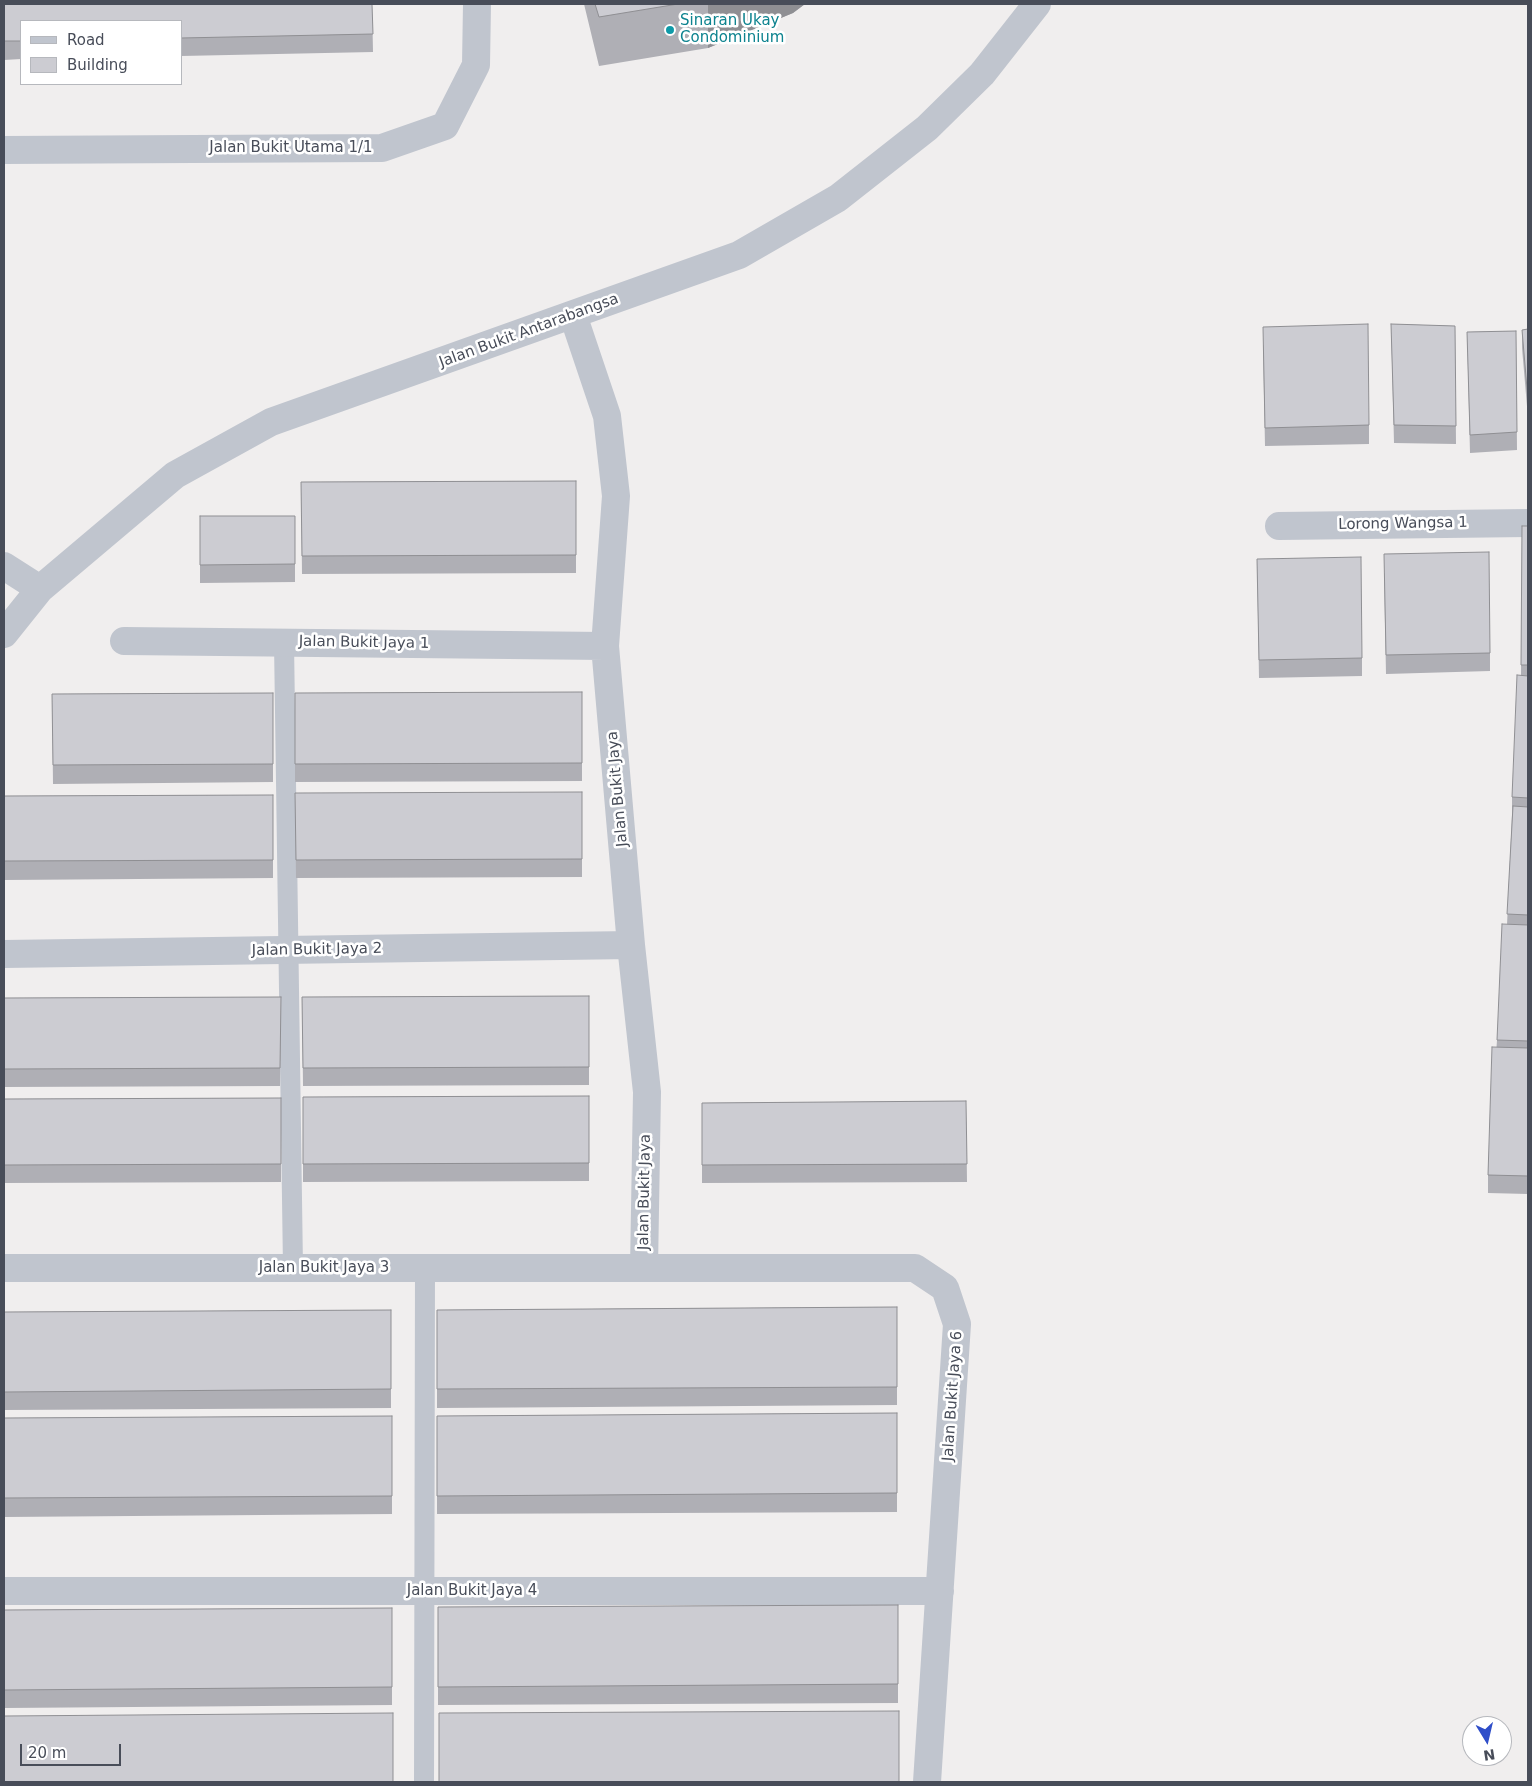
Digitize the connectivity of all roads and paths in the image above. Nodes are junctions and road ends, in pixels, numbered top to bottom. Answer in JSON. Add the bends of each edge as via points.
{"nodes":[{"id":1,"x":477,"y":4,"type":"edge"},
{"id":2,"x":1037,"y":4,"type":"edge"},
{"id":3,"x":4,"y":150,"type":"edge"},
{"id":4,"x":573,"y":316,"type":"junction"},
{"id":5,"x":1528,"y":523,"type":"edge"},
{"id":6,"x":1279,"y":526,"type":"dead end"},
{"id":7,"x":4,"y":566,"type":"edge"},
{"id":8,"x":40,"y":589,"type":"junction"},
{"id":9,"x":4,"y":634,"type":"edge"},
{"id":10,"x":124,"y":641,"type":"dead end"},
{"id":11,"x":284,"y":642,"type":"junction"},
{"id":12,"x":605,"y":646,"type":"junction"},
{"id":13,"x":631,"y":945,"type":"junction"},
{"id":14,"x":289,"y":950,"type":"junction"},
{"id":15,"x":4,"y":954,"type":"edge"},
{"id":16,"x":4,"y":1268,"type":"edge"},
{"id":17,"x":293,"y":1268,"type":"junction"},
{"id":18,"x":425,"y":1268,"type":"junction"},
{"id":19,"x":644,"y":1268,"type":"junction"},
{"id":20,"x":4,"y":1591,"type":"edge"},
{"id":21,"x":424,"y":1591,"type":"junction"},
{"id":22,"x":940,"y":1591,"type":"junction"},
{"id":23,"x":424,"y":1782,"type":"edge"},
{"id":24,"x":927,"y":1782,"type":"edge"}],
"edges":[{"from":1,"to":3,"type":"street","name":"Jalan Bukit Utama 1/1","via":[[476,65],[445,126],[382,148]]},
{"from":2,"to":4,"type":"street","name":"Jalan Bukit Antarabangsa","via":[[982,74],[927,128],[838,198],[739,255]]},
{"from":4,"to":8,"type":"street","name":"Jalan Bukit Antarabangsa","via":[[271,422],[174,475]]},
{"from":4,"to":12,"type":"street","name":"Jalan Bukit Jaya","via":[[607,416],[616,496]]},
{"from":5,"to":6,"type":"street","name":"Lorong Wangsa 1"},
{"from":7,"to":8,"type":"street"},
{"from":8,"to":9,"type":"street","name":"Jalan Bukit Antarabangsa"},
{"from":10,"to":11,"type":"street","name":"Jalan Bukit Jaya 1"},
{"from":11,"to":12,"type":"street","name":"Jalan Bukit Jaya 1"},
{"from":11,"to":14,"type":"lane"},
{"from":12,"to":13,"type":"street","name":"Jalan Bukit Jaya"},
{"from":13,"to":14,"type":"street","name":"Jalan Bukit Jaya 2"},
{"from":13,"to":19,"type":"street","name":"Jalan Bukit Jaya","via":[[647,1092]]},
{"from":14,"to":15,"type":"street","name":"Jalan Bukit Jaya 2"},
{"from":14,"to":17,"type":"lane"},
{"from":16,"to":17,"type":"street","name":"Jalan Bukit Jaya 3"},
{"from":17,"to":18,"type":"street","name":"Jalan Bukit Jaya 3"},
{"from":18,"to":19,"type":"street","name":"Jalan Bukit Jaya 3"},
{"from":18,"to":21,"type":"lane"},
{"from":19,"to":22,"type":"street","name":"Jalan Bukit Jaya 6","via":[[915,1268],[945,1288],[957,1324]]},
{"from":20,"to":21,"type":"street","name":"Jalan Bukit Jaya 4"},
{"from":21,"to":22,"type":"street","name":"Jalan Bukit Jaya 4"},
{"from":21,"to":23,"type":"lane"},
{"from":22,"to":24,"type":"street","name":"Jalan Bukit Jaya 6"}]}
